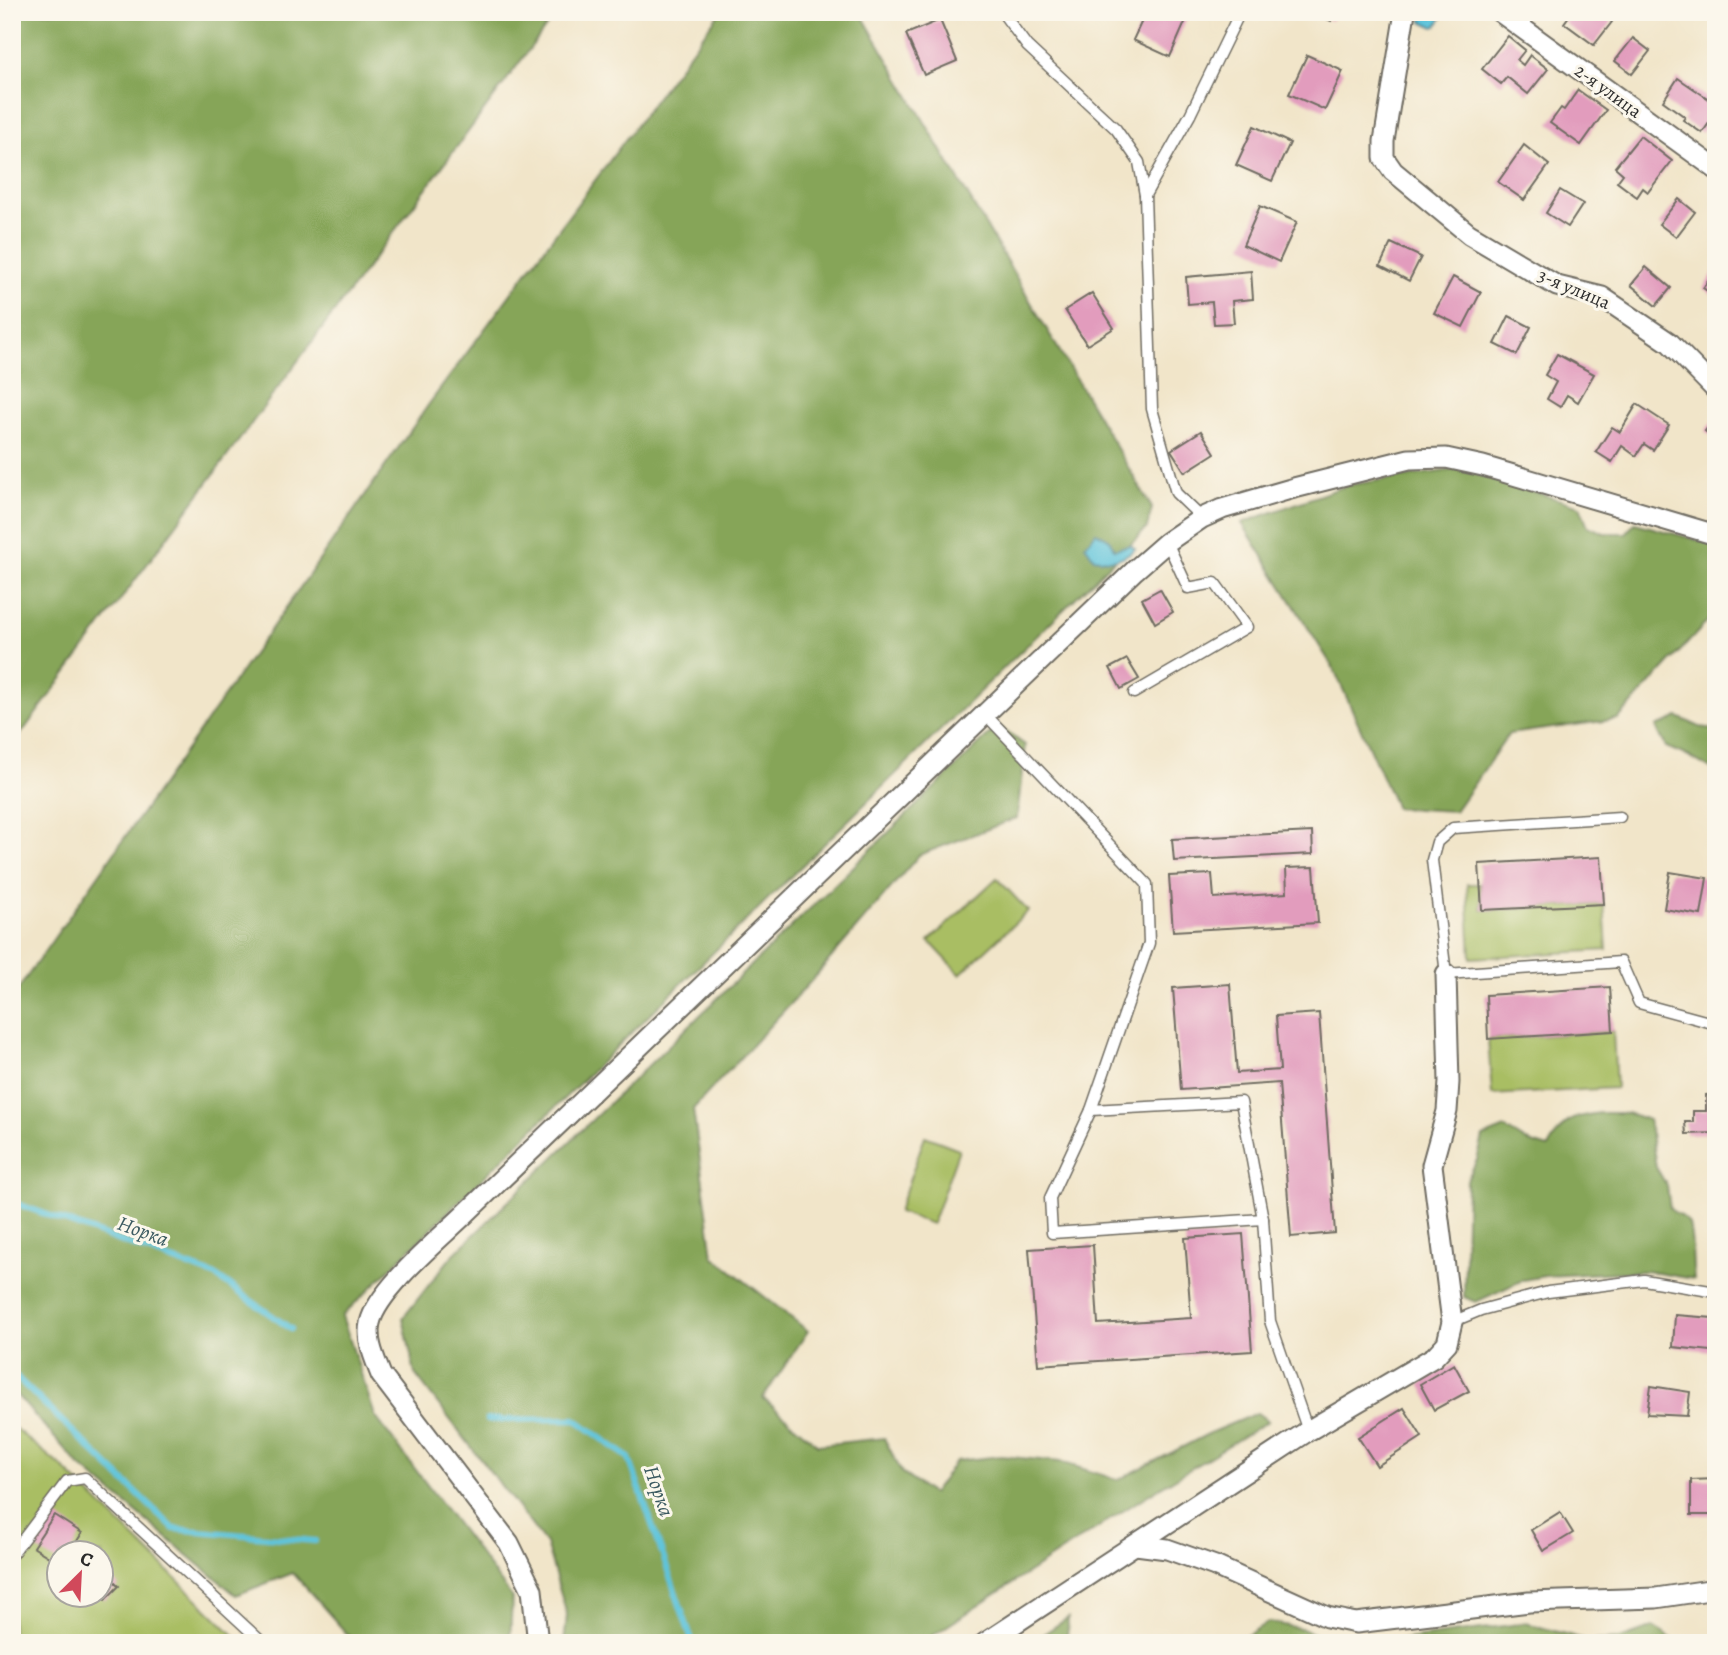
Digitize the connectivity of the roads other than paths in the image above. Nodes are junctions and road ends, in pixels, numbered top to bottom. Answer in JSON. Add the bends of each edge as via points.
{"nodes":[{"id":1,"x":1002,"y":12,"type":"edge"},
{"id":2,"x":1240,"y":12,"type":"edge"},
{"id":3,"x":1405,"y":12,"type":"edge"},
{"id":4,"x":1500,"y":12,"type":"edge"},
{"id":5,"x":1716,"y":169,"type":"edge"},
{"id":6,"x":1145,"y":195,"type":"junction"},
{"id":7,"x":1716,"y":390,"type":"edge"},
{"id":8,"x":1202,"y":518,"type":"junction"},
{"id":9,"x":1716,"y":535,"type":"edge"},
{"id":10,"x":1167,"y":542,"type":"junction"},
{"id":11,"x":1134,"y":694,"type":"dead end"},
{"id":12,"x":986,"y":715,"type":"junction"},
{"id":13,"x":1620,"y":817,"type":"dead end"},
{"id":14,"x":1446,"y":974,"type":"junction"},
{"id":15,"x":1716,"y":1024,"type":"edge"},
{"id":16,"x":1091,"y":1110,"type":"junction"},
{"id":17,"x":1263,"y":1219,"type":"junction"},
{"id":18,"x":1716,"y":1292,"type":"edge"},
{"id":19,"x":1452,"y":1322,"type":"junction"},
{"id":20,"x":1308,"y":1431,"type":"junction"},
{"id":21,"x":1136,"y":1545,"type":"junction"},
{"id":22,"x":12,"y":1554,"type":"edge"},
{"id":23,"x":1716,"y":1589,"type":"edge"},
{"id":24,"x":263,"y":1643,"type":"edge"},
{"id":25,"x":538,"y":1643,"type":"edge"},
{"id":26,"x":985,"y":1643,"type":"edge"}],
"edges":[{"from":1,"to":6,"type":"lane","via":[[1027,46],[1116,129],[1139,162]]},
{"from":2,"to":6,"type":"lane"},
{"from":3,"to":7,"type":"street","name":"3-я улица","via":[[1384,141],[1384,158],[1393,171],[1469,234],[1557,286],[1602,297],[1670,343]]},
{"from":4,"to":5,"type":"street","name":"2-я улица"},
{"from":6,"to":8,"type":"lane","via":[[1152,409],[1176,492]]},
{"from":8,"to":9,"type":"street","via":[[1294,488],[1409,459],[1447,458]]},
{"from":8,"to":10,"type":"street"},
{"from":10,"to":11,"type":"lane","via":[[1188,588],[1215,583],[1247,627]]},
{"from":10,"to":12,"type":"street"},
{"from":12,"to":16,"type":"lane","via":[[1147,884],[1149,943]]},
{"from":12,"to":25,"type":"street","via":[[403,1274],[370,1322],[370,1348],[381,1376],[509,1543],[532,1590]]},
{"from":13,"to":14,"type":"lane","via":[[1453,828],[1437,842],[1432,860]]},
{"from":14,"to":15,"type":"lane","via":[[1621,962],[1639,1003]]},
{"from":14,"to":19,"type":"street","via":[[1447,1111],[1432,1165]]},
{"from":16,"to":17,"type":"lane","via":[[1241,1102]]},
{"from":16,"to":17,"type":"lane","via":[[1050,1198],[1052,1233]]},
{"from":17,"to":20,"type":"lane","via":[[1270,1321]]},
{"from":18,"to":19,"type":"lane","via":[[1644,1280],[1548,1292]]},
{"from":19,"to":20,"type":"street","via":[[1447,1343],[1434,1357]]},
{"from":20,"to":21,"type":"street"},
{"from":21,"to":23,"type":"street","via":[[1167,1549],[1216,1566],[1327,1617],[1356,1623],[1530,1602],[1656,1598]]},
{"from":21,"to":26,"type":"street"},
{"from":22,"to":24,"type":"lane","via":[[67,1481],[85,1478]]}]}
